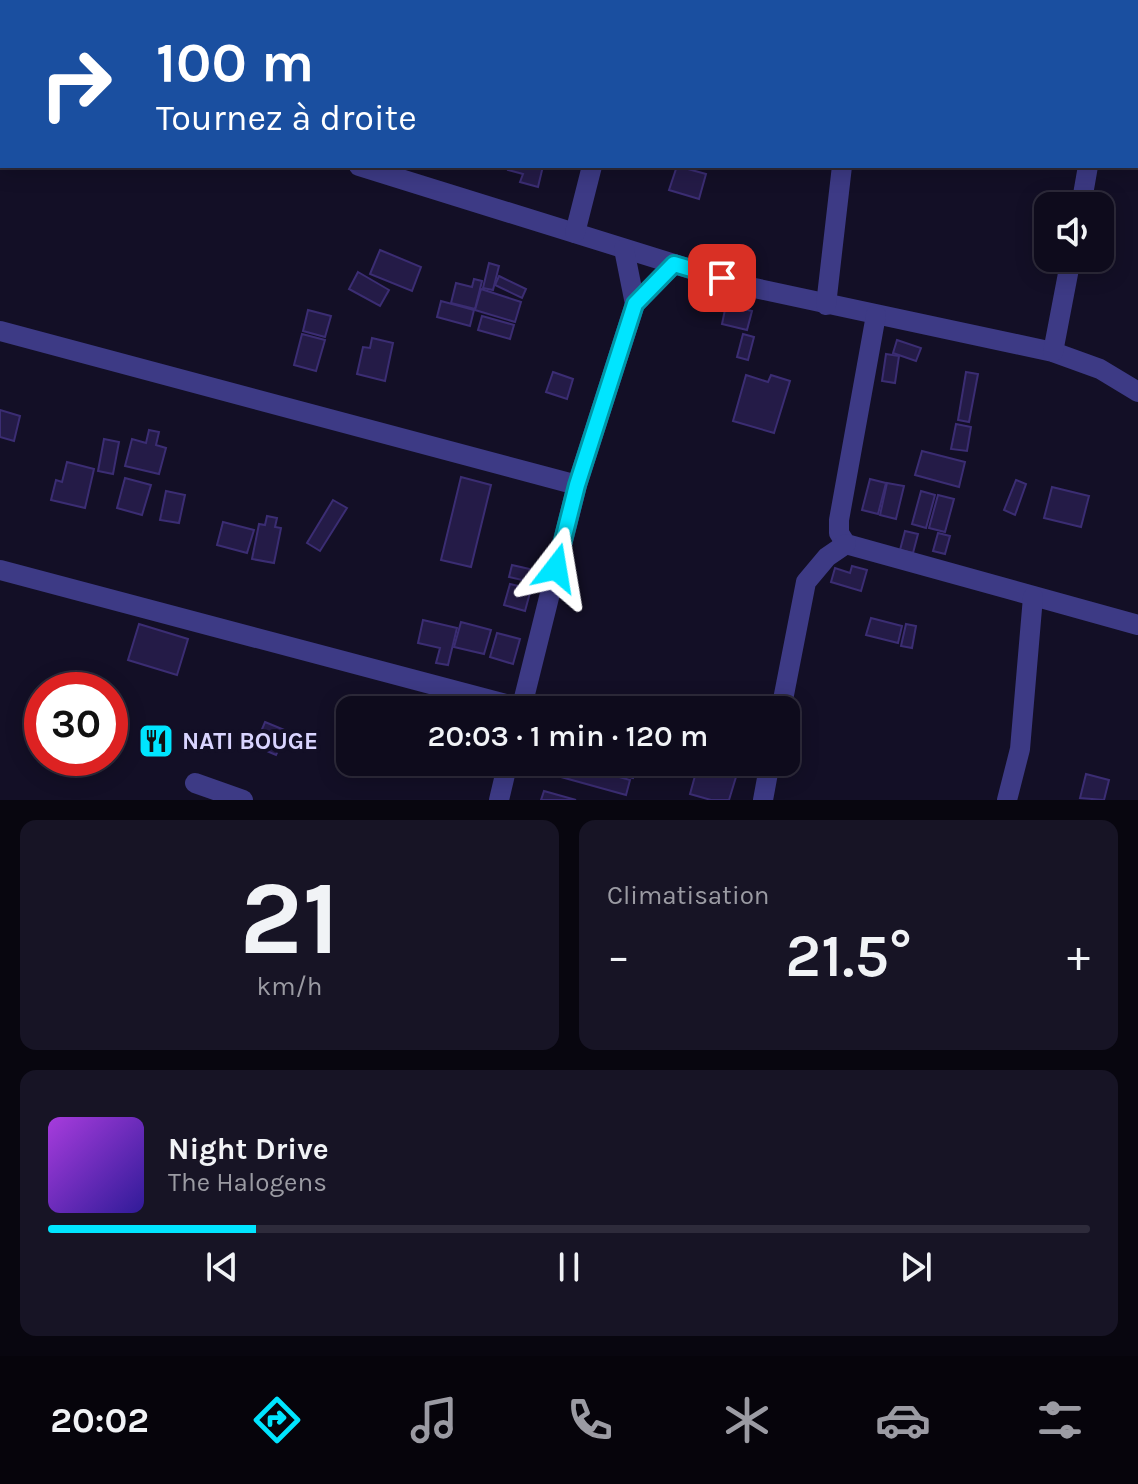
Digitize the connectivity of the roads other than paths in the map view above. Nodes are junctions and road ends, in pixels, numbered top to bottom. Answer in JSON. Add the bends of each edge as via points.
{"nodes":[{"id":1,"x":365,"y":168,"type":"edge"},
{"id":2,"x":591,"y":168,"type":"edge"},
{"id":3,"x":842,"y":168,"type":"edge"},
{"id":4,"x":1088,"y":168,"type":"edge"},
{"id":5,"x":1083,"y":192,"type":"edge"},
{"id":6,"x":575,"y":233,"type":"junction"},
{"id":7,"x":624,"y":249,"type":"junction"},
{"id":8,"x":674,"y":264,"type":"junction"},
{"id":9,"x":1068,"y":272,"type":"edge"},
{"id":10,"x":635,"y":304,"type":"junction"},
{"id":11,"x":826,"y":305,"type":"junction"},
{"id":12,"x":876,"y":315,"type":"junction"},
{"id":13,"x":0,"y":331,"type":"edge"},
{"id":14,"x":1053,"y":352,"type":"junction"},
{"id":15,"x":1138,"y":392,"type":"edge"},
{"id":16,"x":577,"y":485,"type":"junction"},
{"id":17,"x":846,"y":544,"type":"junction"},
{"id":18,"x":0,"y":570,"type":"edge"},
{"id":19,"x":1033,"y":597,"type":"junction"},
{"id":20,"x":1138,"y":625,"type":"edge"},
{"id":21,"x":472,"y":696,"type":"edge"},
{"id":22,"x":524,"y":696,"type":"edge"},
{"id":23,"x":784,"y":696,"type":"edge"},
{"id":24,"x":505,"y":776,"type":"edge"},
{"id":25,"x":767,"y":776,"type":"edge"},
{"id":26,"x":195,"y":783,"type":"dead end"},
{"id":27,"x":243,"y":800,"type":"edge"},
{"id":28,"x":499,"y":800,"type":"edge"},
{"id":29,"x":763,"y":800,"type":"edge"},
{"id":30,"x":1007,"y":800,"type":"edge"}],
"edges":[{"from":1,"to":6,"type":"street"},
{"from":2,"to":6,"type":"street"},
{"from":3,"to":11,"type":"street"},
{"from":4,"to":5,"type":"street"},
{"from":6,"to":7,"type":"street"},
{"from":7,"to":8,"type":"street"},
{"from":7,"to":10,"type":"street"},
{"from":8,"to":10,"type":"street"},
{"from":8,"to":11,"type":"street"},
{"from":9,"to":14,"type":"street"},
{"from":10,"to":16,"type":"street"},
{"from":11,"to":12,"type":"street"},
{"from":12,"to":14,"type":"street"},
{"from":12,"to":17,"type":"street","via":[[839,520]]},
{"from":13,"to":16,"type":"street"},
{"from":14,"to":15,"type":"street","via":[[1100,369]]},
{"from":16,"to":22,"type":"street"},
{"from":17,"to":19,"type":"street"},
{"from":17,"to":23,"type":"street","via":[[806,582]]},
{"from":18,"to":21,"type":"street"},
{"from":19,"to":20,"type":"street"},
{"from":19,"to":30,"type":"street","via":[[1020,749]]},
{"from":24,"to":28,"type":"street"},
{"from":25,"to":29,"type":"street"},
{"from":26,"to":27,"type":"street"}]}
